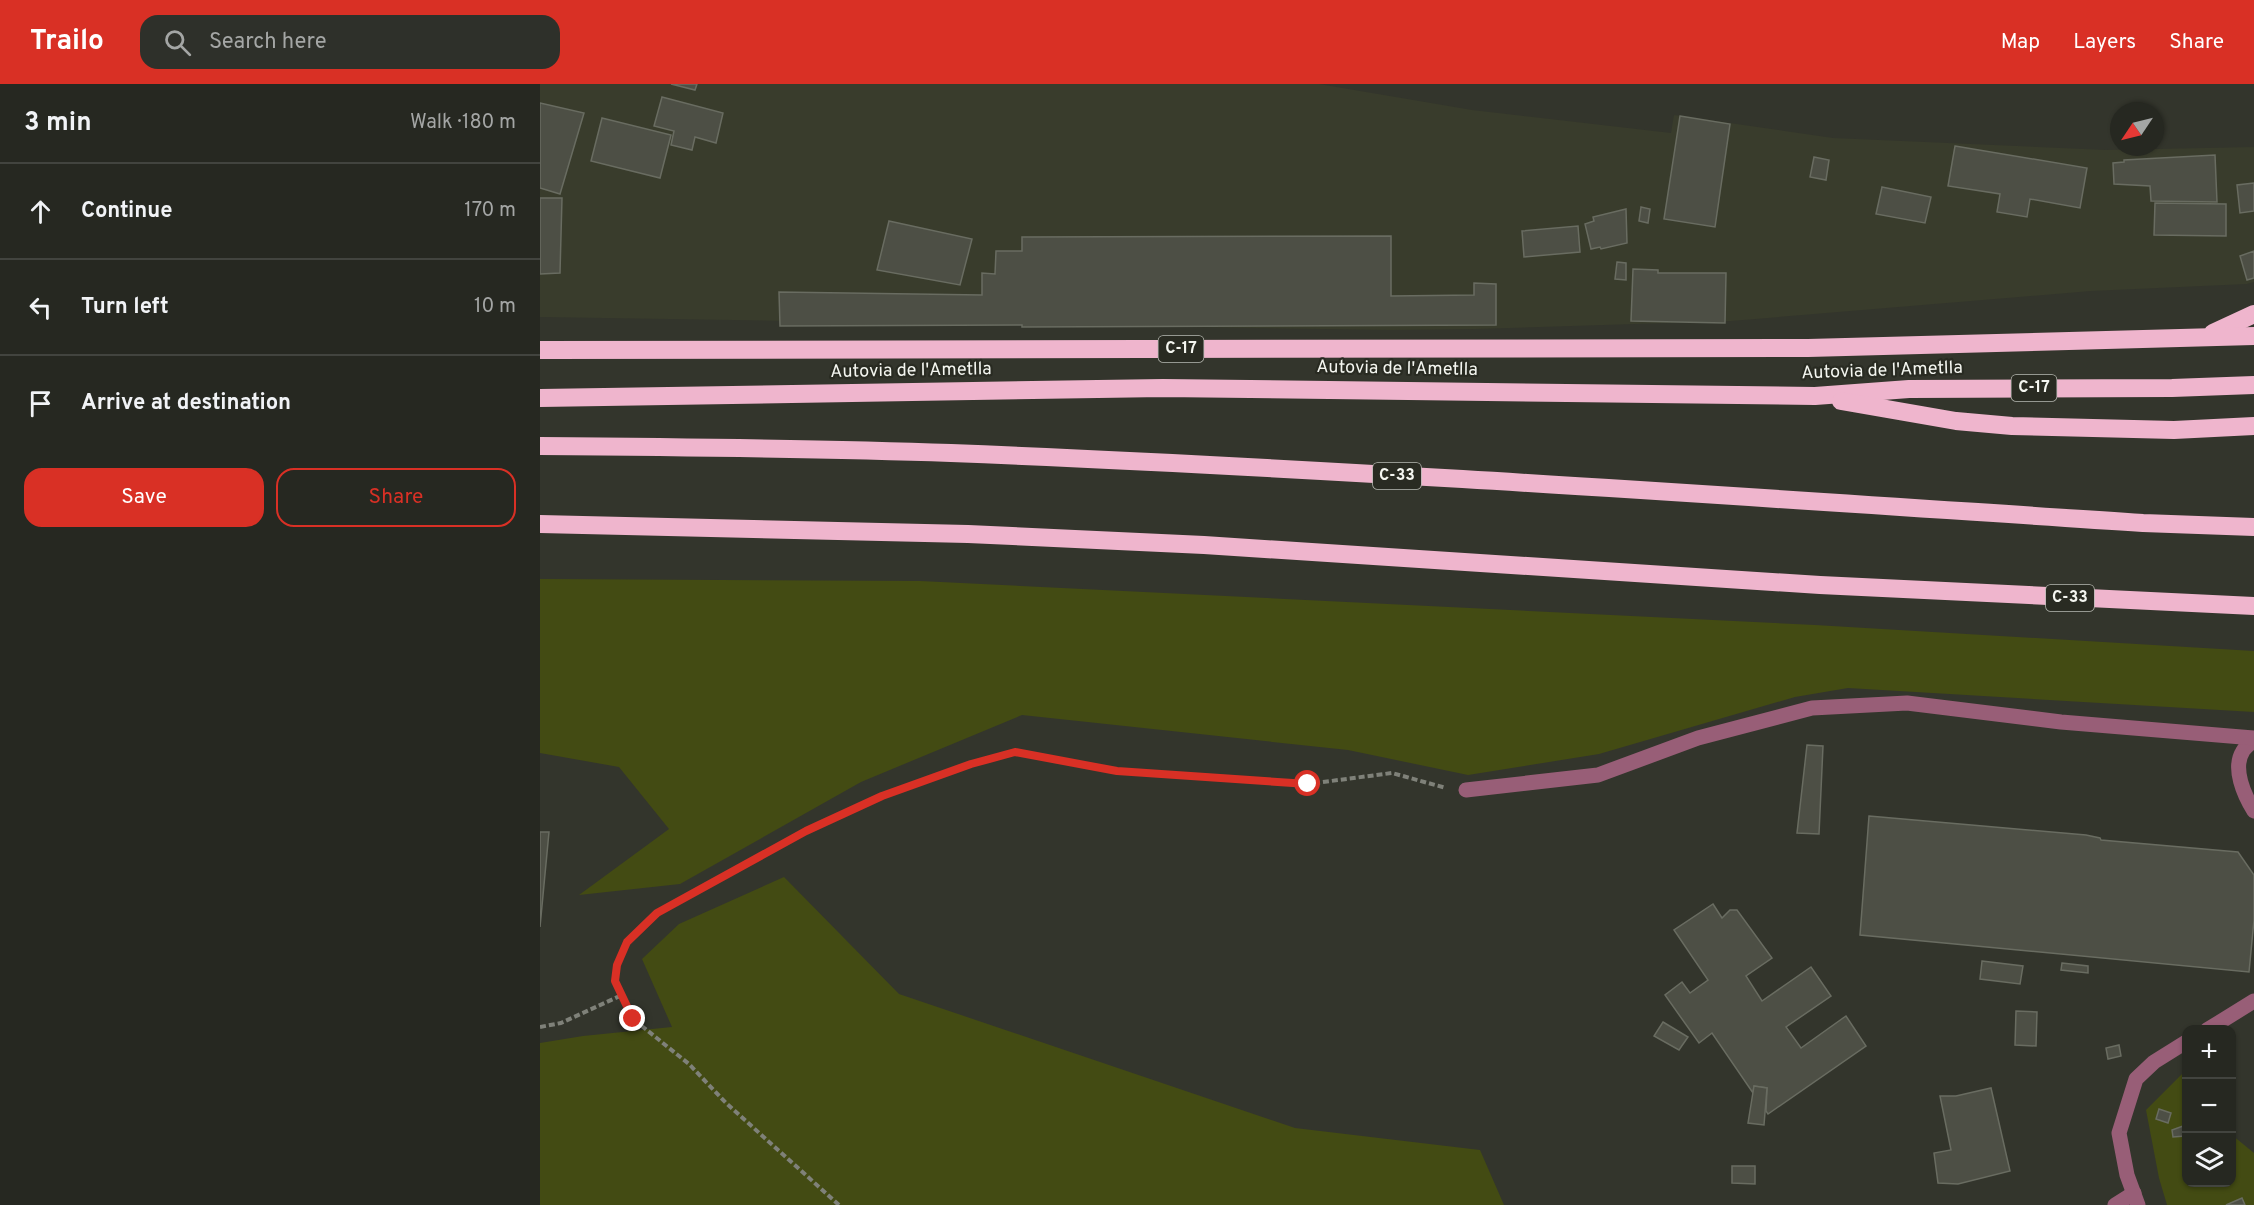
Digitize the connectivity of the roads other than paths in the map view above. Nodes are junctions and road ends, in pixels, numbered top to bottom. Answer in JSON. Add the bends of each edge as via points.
{"nodes":[{"id":1,"x":2254,"y":314,"type":"edge"},
{"id":2,"x":2206,"y":336,"type":"junction"},
{"id":3,"x":2254,"y":336,"type":"edge"},
{"id":4,"x":540,"y":350,"type":"edge"},
{"id":5,"x":2254,"y":384,"type":"edge"},
{"id":6,"x":1815,"y":396,"type":"junction"},
{"id":7,"x":540,"y":398,"type":"edge"},
{"id":8,"x":2254,"y":426,"type":"edge"},
{"id":9,"x":540,"y":446,"type":"edge"},
{"id":10,"x":540,"y":524,"type":"edge"},
{"id":11,"x":2254,"y":527,"type":"edge"},
{"id":12,"x":2254,"y":606,"type":"edge"},
{"id":13,"x":2254,"y":739,"type":"edge"},
{"id":14,"x":1466,"y":790,"type":"road end"},
{"id":15,"x":2254,"y":811,"type":"edge"},
{"id":16,"x":2254,"y":1001,"type":"edge"},
{"id":17,"x":2214,"y":1025,"type":"edge"},
{"id":18,"x":2182,"y":1045,"type":"edge"},
{"id":19,"x":2136,"y":1199,"type":"edge"},
{"id":20,"x":2115,"y":1205,"type":"edge"}],
"edges":[{"from":1,"to":2,"type":"highway"},
{"from":2,"to":3,"type":"highway","name":"Autovia de l'Ametlla","number":"C-17"},
{"from":2,"to":4,"type":"highway","name":"Autovia de l'Ametlla","number":"C-17","via":[[1808,348]]},
{"from":5,"to":6,"type":"highway","name":"Autovia de l'Ametlla","number":"C-17","via":[[1909,389]]},
{"from":6,"to":7,"type":"highway","name":"Autovia de l'Ametlla","number":"C-17","via":[[1163,388]]},
{"from":6,"to":8,"type":"highway","via":[[1956,421],[2012,426],[2174,430]]},
{"from":9,"to":11,"type":"highway","number":"C-33","via":[[832,450],[1195,464]]},
{"from":10,"to":12,"type":"highway","number":"C-33","via":[[1016,536],[1820,585]]},
{"from":13,"to":14,"type":"lane","via":[[2061,722],[1907,703],[1812,708],[1698,738],[1598,775]]},
{"from":13,"to":15,"type":"lane","via":[[2243,751],[2238,769]]},
{"from":16,"to":17,"type":"lane"},
{"from":18,"to":19,"type":"lane","via":[[2136,1079],[2119,1133]]},
{"from":19,"to":20,"type":"lane"}]}
